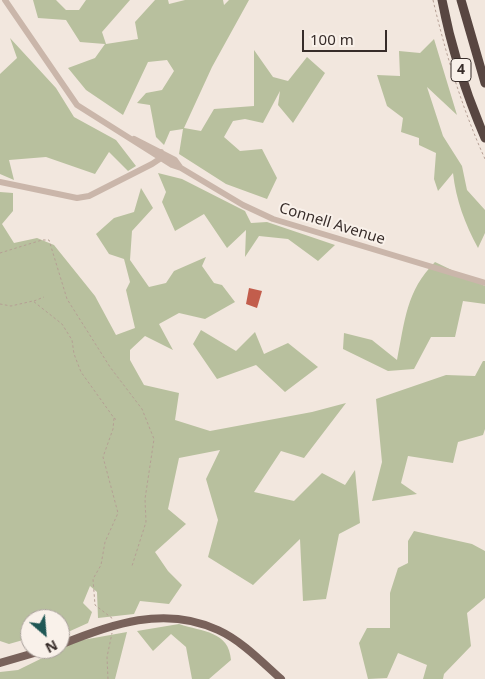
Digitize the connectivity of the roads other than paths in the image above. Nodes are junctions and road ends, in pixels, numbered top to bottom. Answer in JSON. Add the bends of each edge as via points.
{"nodes":[{"id":1,"x":5,"y":0,"type":"edge"},
{"id":2,"x":442,"y":0,"type":"edge"},
{"id":3,"x":461,"y":0,"type":"edge"},
{"id":4,"x":485,"y":83,"type":"edge"},
{"id":5,"x":485,"y":138,"type":"edge"},
{"id":6,"x":159,"y":155,"type":"junction"},
{"id":7,"x":0,"y":182,"type":"edge"},
{"id":8,"x":485,"y":283,"type":"edge"},
{"id":9,"x":70,"y":641,"type":"edge"},
{"id":10,"x":20,"y":657,"type":"edge"},
{"id":11,"x":0,"y":663,"type":"edge"},
{"id":12,"x":282,"y":679,"type":"edge"}],
"edges":[{"from":1,"to":6,"type":"street","name":"Connell Avenue","via":[[77,105]]},
{"from":2,"to":5,"type":"highway","number":"4","via":[[462,75]]},
{"from":3,"to":4,"type":"highway","number":"4"},
{"from":6,"to":7,"type":"street","via":[[89,196],[77,198]]},
{"from":6,"to":8,"type":"street","name":"Connell Avenue","via":[[175,160],[182,168],[243,205],[273,219]]},
{"from":9,"to":12,"type":"main road","via":[[116,624],[150,618],[194,621],[219,630],[240,643]]},
{"from":10,"to":11,"type":"main road"}]}
